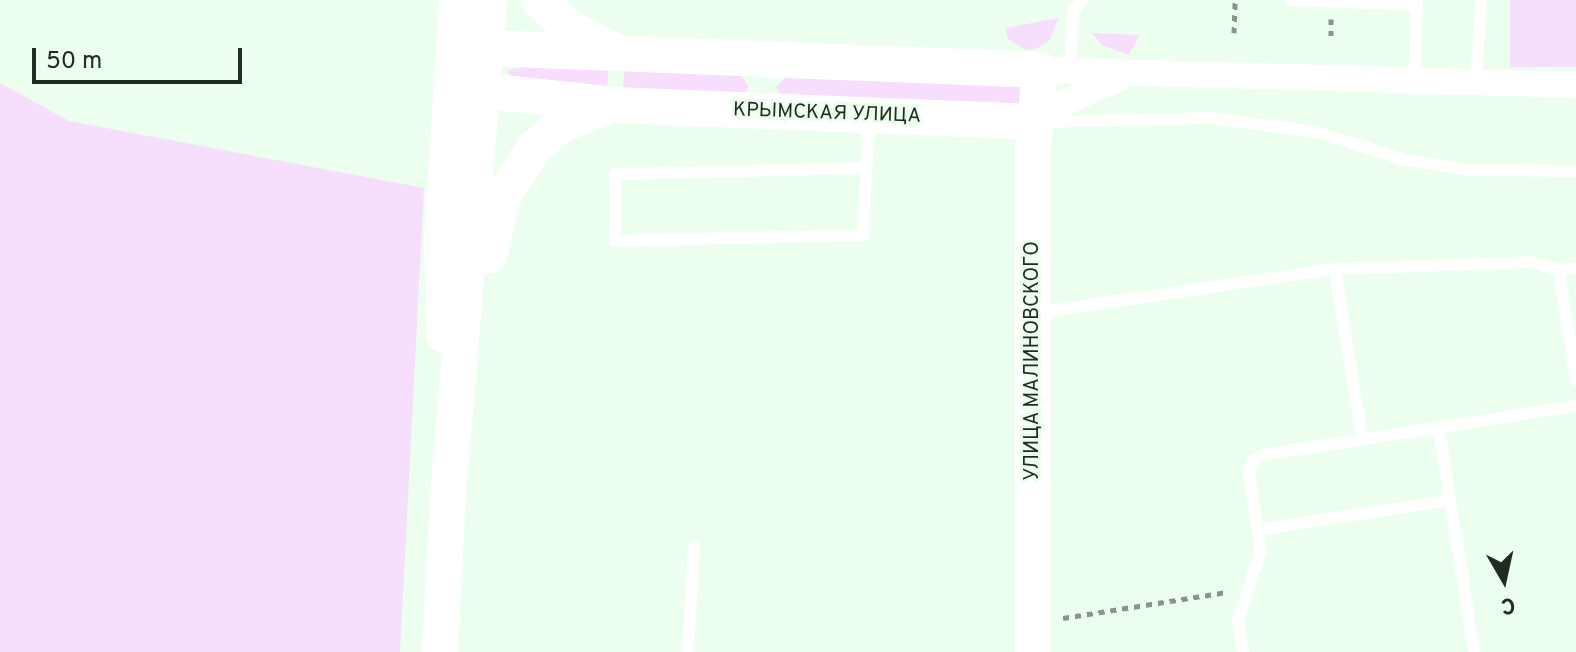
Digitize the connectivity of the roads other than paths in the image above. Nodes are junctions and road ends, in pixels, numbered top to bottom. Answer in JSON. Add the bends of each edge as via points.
{"nodes":[{"id":1,"x":539,"y":0,"type":"edge"},
{"id":2,"x":1083,"y":0,"type":"edge"},
{"id":3,"x":1291,"y":0,"type":"edge"},
{"id":4,"x":1481,"y":0,"type":"edge"},
{"id":5,"x":462,"y":1,"type":"edge"},
{"id":6,"x":1417,"y":2,"type":"edge"},
{"id":7,"x":488,"y":48,"type":"junction"},
{"id":8,"x":617,"y":53,"type":"junction"},
{"id":9,"x":763,"y":58,"type":"junction"},
{"id":10,"x":454,"y":65,"type":"junction"},
{"id":11,"x":1055,"y":70,"type":"junction"},
{"id":12,"x":1155,"y":71,"type":"junction"},
{"id":13,"x":1414,"y":80,"type":"junction"},
{"id":14,"x":1476,"y":82,"type":"junction"},
{"id":15,"x":1576,"y":85,"type":"edge"},
{"id":16,"x":486,"y":91,"type":"junction"},
{"id":17,"x":614,"y":105,"type":"junction"},
{"id":18,"x":761,"y":111,"type":"junction"},
{"id":19,"x":869,"y":116,"type":"junction"},
{"id":20,"x":1037,"y":122,"type":"junction"},
{"id":21,"x":866,"y":168,"type":"junction"},
{"id":22,"x":1576,"y":171,"type":"edge"},
{"id":23,"x":1576,"y":268,"type":"edge"},
{"id":24,"x":1335,"y":269,"type":"junction"},
{"id":25,"x":1559,"y":270,"type":"junction"},
{"id":26,"x":1033,"y":313,"type":"junction"},
{"id":27,"x":1576,"y":380,"type":"edge"},
{"id":28,"x":459,"y":386,"type":"junction"},
{"id":29,"x":1576,"y":406,"type":"edge"},
{"id":30,"x":1439,"y":428,"type":"junction"},
{"id":31,"x":1362,"y":440,"type":"junction"},
{"id":32,"x":448,"y":495,"type":"junction"},
{"id":33,"x":1450,"y":500,"type":"junction"},
{"id":34,"x":1258,"y":530,"type":"junction"},
{"id":35,"x":694,"y":546,"type":"dead end"},
{"id":36,"x":440,"y":652,"type":"edge"},
{"id":37,"x":688,"y":652,"type":"edge"},
{"id":38,"x":1033,"y":652,"type":"edge"},
{"id":39,"x":1243,"y":652,"type":"edge"},
{"id":40,"x":1474,"y":652,"type":"edge"}],
"edges":[{"from":1,"to":8,"type":"street","via":[[568,27]]},
{"from":2,"to":11,"type":"lane","via":[[1073,11]]},
{"from":3,"to":6,"type":"lane"},
{"from":4,"to":14,"type":"lane"},
{"from":5,"to":7,"type":"street"},
{"from":5,"to":10,"type":"street"},
{"from":6,"to":13,"type":"lane"},
{"from":7,"to":8,"type":"street"},
{"from":7,"to":10,"type":"street"},
{"from":7,"to":16,"type":"street"},
{"from":8,"to":9,"type":"street"},
{"from":9,"to":11,"type":"street"},
{"from":9,"to":18,"type":"street"},
{"from":10,"to":16,"type":"street"},
{"from":10,"to":32,"type":"street","via":[[442,239]]},
{"from":11,"to":12,"type":"street"},
{"from":11,"to":20,"type":"street","name":"УЛИЦА МАЛИНОВСКОГО"},
{"from":12,"to":13,"type":"street"},
{"from":12,"to":20,"type":"street","via":[[1092,87]]},
{"from":13,"to":14,"type":"street"},
{"from":14,"to":15,"type":"street"},
{"from":16,"to":17,"type":"street","name":"КРЫМСКАЯ УЛИЦА"},
{"from":16,"to":28,"type":"street"},
{"from":17,"to":18,"type":"street","name":"КРЫМСКАЯ УЛИЦА"},
{"from":17,"to":28,"type":"street","via":[[562,124],[533,149],[504,195]]},
{"from":18,"to":19,"type":"street","name":"КРЫМСКАЯ УЛИЦА"},
{"from":19,"to":20,"type":"street","name":"КРЫМСКАЯ УЛИЦА"},
{"from":19,"to":21,"type":"lane"},
{"from":20,"to":22,"type":"lane","via":[[1211,118],[1316,132],[1406,160],[1469,170]]},
{"from":20,"to":26,"type":"street","name":"УЛИЦА МАЛИНОВСКОГО"},
{"from":21,"to":21,"type":"lane","via":[[863,235],[615,241],[615,174]]},
{"from":23,"to":25,"type":"lane"},
{"from":24,"to":25,"type":"lane","via":[[1532,262]]},
{"from":24,"to":26,"type":"lane"},
{"from":24,"to":31,"type":"lane"},
{"from":25,"to":27,"type":"lane"},
{"from":26,"to":38,"type":"street","name":"УЛИЦА МАЛИНОВСКОГО"},
{"from":28,"to":32,"type":"street"},
{"from":29,"to":30,"type":"lane"},
{"from":30,"to":31,"type":"lane"},
{"from":30,"to":33,"type":"lane"},
{"from":31,"to":34,"type":"lane","via":[[1253,461],[1249,474]]},
{"from":32,"to":36,"type":"street"},
{"from":33,"to":34,"type":"lane"},
{"from":33,"to":40,"type":"lane"},
{"from":34,"to":39,"type":"lane","via":[[1261,550],[1238,621]]},
{"from":35,"to":37,"type":"lane"}]}
